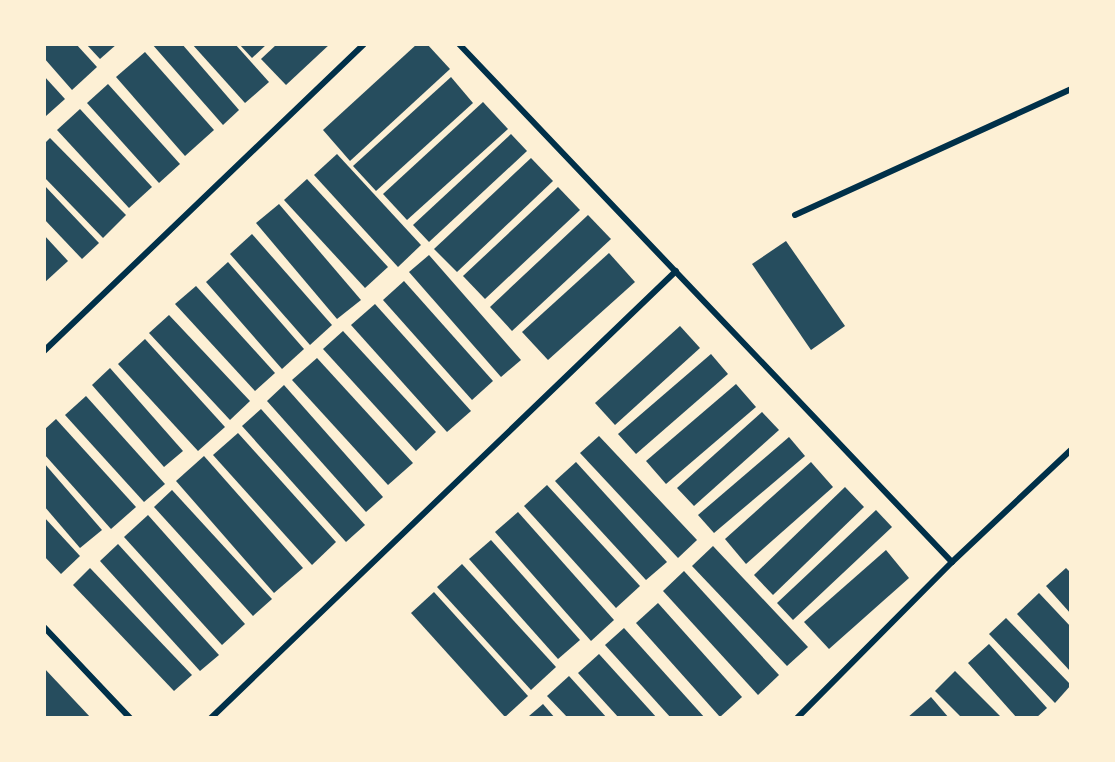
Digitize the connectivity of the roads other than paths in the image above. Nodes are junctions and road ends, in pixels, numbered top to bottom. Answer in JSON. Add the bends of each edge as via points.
{"nodes":[{"id":1,"x":364,"y":44,"type":"edge"},
{"id":2,"x":459,"y":44,"type":"edge"},
{"id":3,"x":1071,"y":89,"type":"edge"},
{"id":4,"x":795,"y":215,"type":"dead end"},
{"id":5,"x":676,"y":271,"type":"junction"},
{"id":6,"x":44,"y":351,"type":"edge"},
{"id":7,"x":1071,"y":450,"type":"edge"},
{"id":8,"x":952,"y":562,"type":"junction"},
{"id":9,"x":44,"y":627,"type":"edge"},
{"id":10,"x":130,"y":718,"type":"edge"},
{"id":11,"x":211,"y":718,"type":"edge"},
{"id":12,"x":797,"y":718,"type":"edge"}],
"edges":[{"from":1,"to":6,"type":"lane"},
{"from":2,"to":5,"type":"lane"},
{"from":3,"to":4,"type":"lane"},
{"from":5,"to":8,"type":"lane"},
{"from":5,"to":11,"type":"lane"},
{"from":7,"to":8,"type":"lane"},
{"from":8,"to":12,"type":"lane"},
{"from":9,"to":10,"type":"lane"}]}
